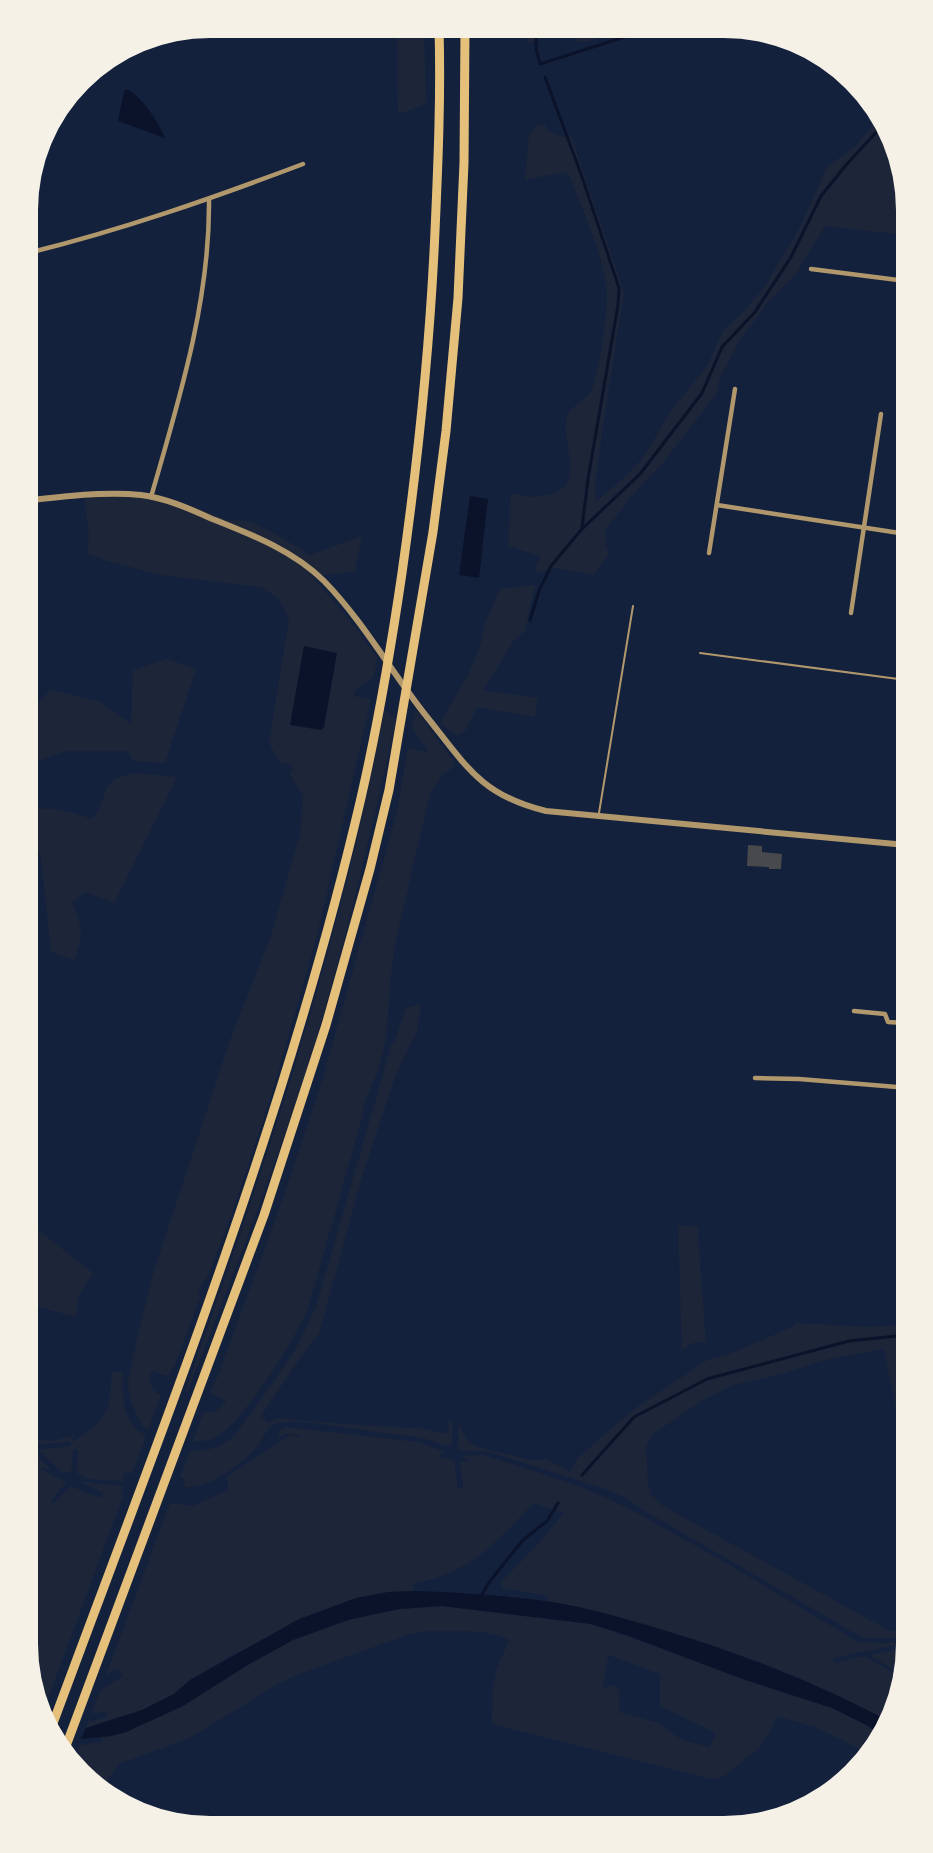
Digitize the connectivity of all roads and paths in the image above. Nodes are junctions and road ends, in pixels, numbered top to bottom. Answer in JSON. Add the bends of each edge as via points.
{"nodes":[{"id":1,"x":439,"y":38,"type":"edge"},
{"id":2,"x":465,"y":38,"type":"edge"},
{"id":3,"x":303,"y":164,"type":"dead end"},
{"id":4,"x":209,"y":200,"type":"junction"},
{"id":5,"x":38,"y":250,"type":"edge"},
{"id":6,"x":811,"y":269,"type":"dead end"},
{"id":7,"x":896,"y":280,"type":"edge"},
{"id":8,"x":735,"y":389,"type":"dead end"},
{"id":9,"x":880,"y":414,"type":"dead end"},
{"id":10,"x":151,"y":497,"type":"junction"},
{"id":11,"x":38,"y":499,"type":"edge"},
{"id":12,"x":717,"y":505,"type":"junction"},
{"id":13,"x":864,"y":527,"type":"junction"},
{"id":14,"x":896,"y":532,"type":"edge"},
{"id":15,"x":710,"y":553,"type":"dead end"},
{"id":16,"x":633,"y":606,"type":"dead end"},
{"id":17,"x":851,"y":613,"type":"dead end"},
{"id":18,"x":700,"y":653,"type":"dead end"},
{"id":19,"x":896,"y":679,"type":"edge"},
{"id":20,"x":599,"y":816,"type":"junction"},
{"id":21,"x":896,"y":844,"type":"edge"},
{"id":22,"x":855,"y":1011,"type":"dead end"},
{"id":23,"x":895,"y":1022,"type":"edge"},
{"id":24,"x":755,"y":1078,"type":"dead end"},
{"id":25,"x":895,"y":1085,"type":"edge"},
{"id":26,"x":55,"y":1719,"type":"edge"},
{"id":27,"x":68,"y":1741,"type":"edge"}],
"edges":[{"from":1,"to":26,"type":"highway","via":[[432,291],[421,422],[391,644],[362,796],[303,1013],[242,1206]]},
{"from":2,"to":27,"type":"highway","via":[[458,298],[446,431],[433,532],[389,789],[326,1025],[264,1215]]},
{"from":3,"to":4,"type":"street"},
{"from":4,"to":5,"type":"street"},
{"from":4,"to":10,"type":"street","via":[[210,239],[197,321]]},
{"from":6,"to":7,"type":"street"},
{"from":8,"to":12,"type":"street"},
{"from":9,"to":13,"type":"street"},
{"from":10,"to":11,"type":"street","via":[[93,495]]},
{"from":10,"to":20,"type":"street","via":[[248,533],[315,572],[443,738],[489,787],[513,802],[546,811]]},
{"from":12,"to":13,"type":"street"},
{"from":12,"to":15,"type":"street"},
{"from":13,"to":14,"type":"street"},
{"from":13,"to":17,"type":"street"},
{"from":16,"to":20,"type":"lane"},
{"from":18,"to":19,"type":"lane"},
{"from":20,"to":21,"type":"street"},
{"from":22,"to":23,"type":"street","via":[[885,1014],[888,1022]]},
{"from":24,"to":25,"type":"street"}]}
